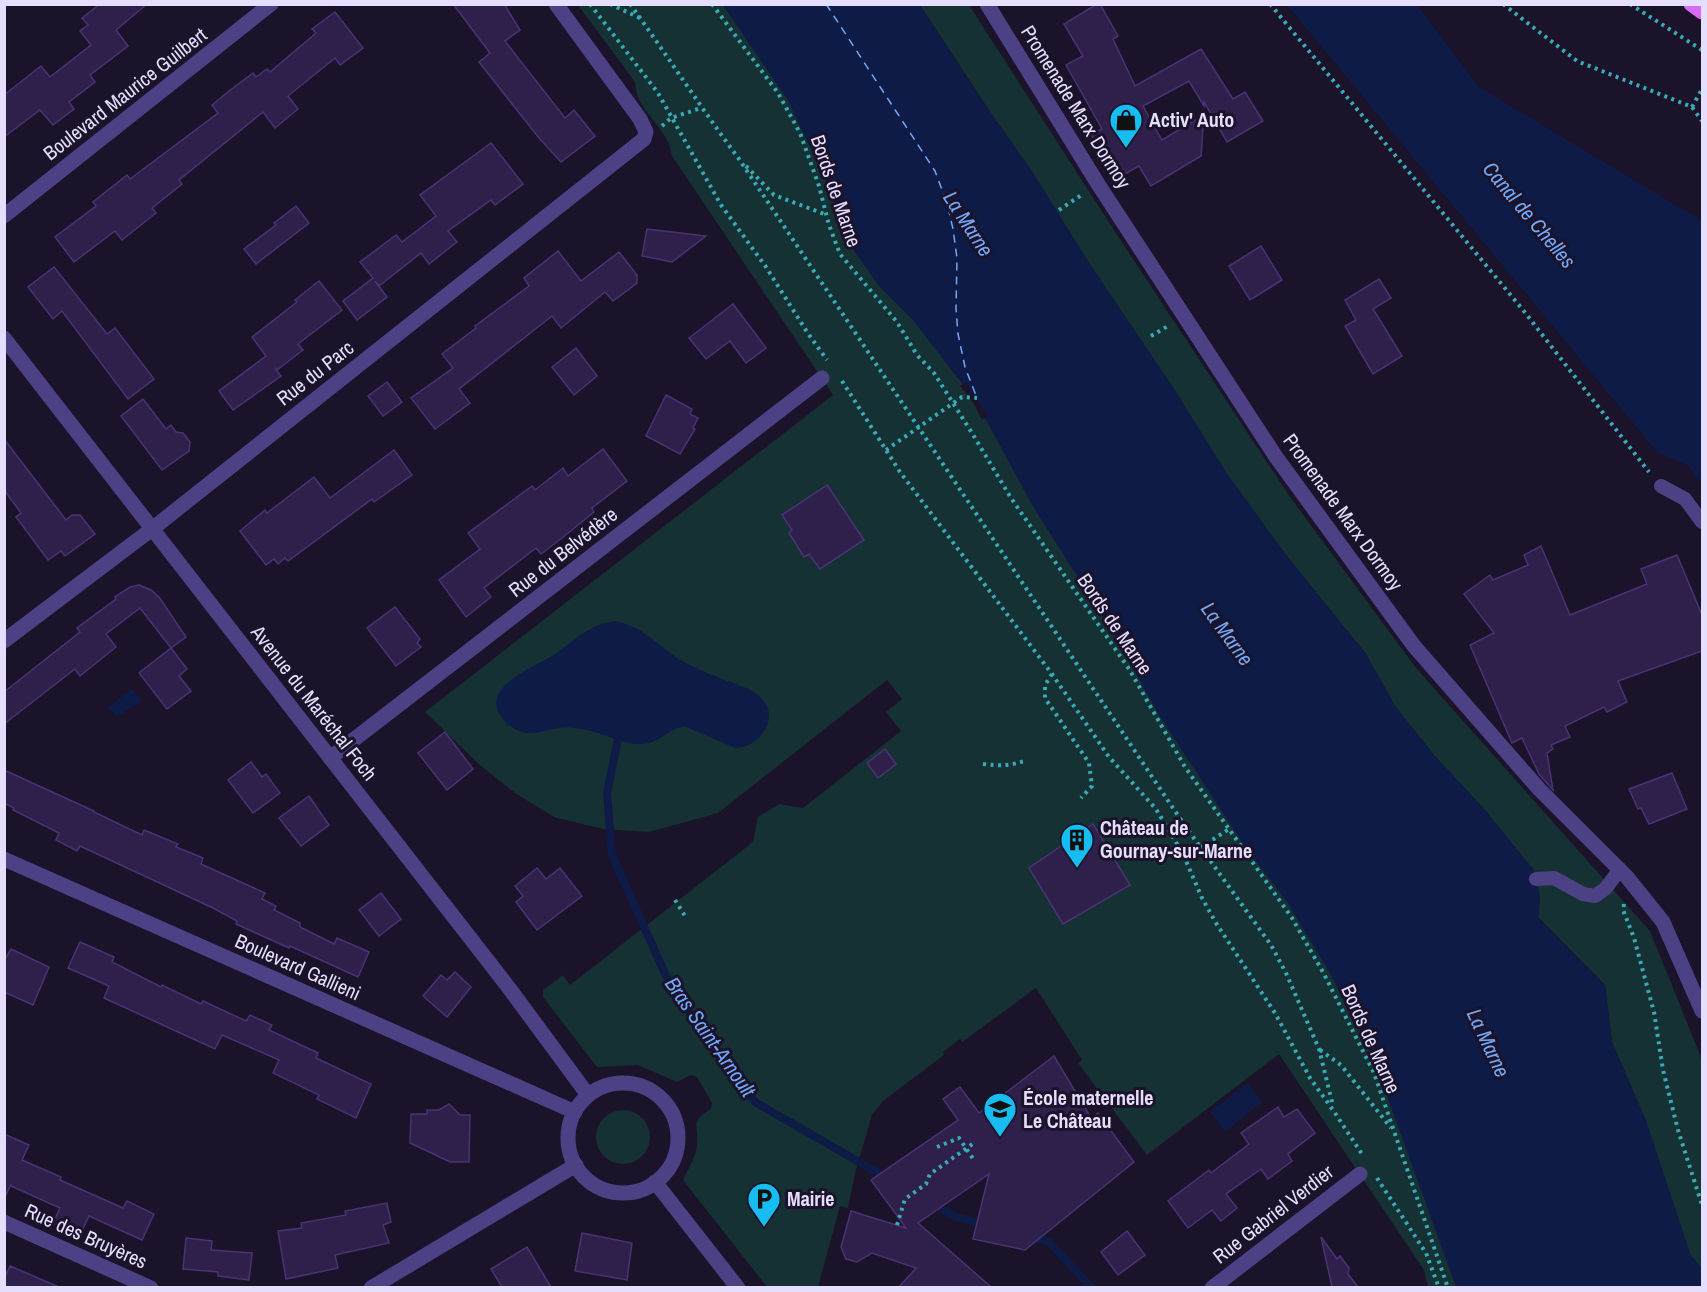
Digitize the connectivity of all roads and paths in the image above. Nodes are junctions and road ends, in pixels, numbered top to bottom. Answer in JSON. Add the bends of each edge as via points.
{"nodes":[{"id":1,"x":271,"y":4,"type":"edge"},
{"id":2,"x":556,"y":4,"type":"edge"},
{"id":3,"x":590,"y":4,"type":"edge"},
{"id":4,"x":610,"y":4,"type":"edge"},
{"id":5,"x":630,"y":4,"type":"edge"},
{"id":6,"x":712,"y":4,"type":"edge"},
{"id":7,"x":987,"y":4,"type":"edge"},
{"id":8,"x":1270,"y":4,"type":"edge"},
{"id":9,"x":1503,"y":4,"type":"edge"},
{"id":10,"x":1630,"y":4,"type":"edge"},
{"id":11,"x":1691,"y":4,"type":"edge"},
{"id":12,"x":1702,"y":12,"type":"edge"},
{"id":13,"x":640,"y":19,"type":"junction"},
{"id":14,"x":1702,"y":50,"type":"edge"},
{"id":15,"x":1702,"y":89,"type":"edge"},
{"id":16,"x":1692,"y":107,"type":"junction"},
{"id":17,"x":701,"y":108,"type":"junction"},
{"id":18,"x":671,"y":118,"type":"junction"},
{"id":19,"x":1702,"y":122,"type":"edge"},
{"id":20,"x":739,"y":159,"type":"junction"},
{"id":21,"x":1098,"y":184,"type":"junction"},
{"id":22,"x":1059,"y":210,"type":"dead end"},
{"id":23,"x":4,"y":216,"type":"edge"},
{"id":24,"x":827,"y":216,"type":"junction"},
{"id":25,"x":4,"y":338,"type":"edge"},
{"id":26,"x":831,"y":365,"type":"dead end"},
{"id":27,"x":830,"y":376,"type":"joint"},
{"id":28,"x":977,"y":398,"type":"dead end"},
{"id":29,"x":953,"y":403,"type":"junction"},
{"id":30,"x":919,"y":426,"type":"junction"},
{"id":31,"x":886,"y":450,"type":"junction"},
{"id":32,"x":1660,"y":486,"type":"joint"},
{"id":33,"x":1702,"y":522,"type":"edge"},
{"id":34,"x":152,"y":529,"type":"junction"},
{"id":35,"x":4,"y":641,"type":"edge"},
{"id":36,"x":1052,"y":674,"type":"junction"},
{"id":37,"x":330,"y":758,"type":"junction"},
{"id":38,"x":1027,"y":760,"type":"dead end"},
{"id":39,"x":983,"y":764,"type":"dead end"},
{"id":40,"x":1080,"y":798,"type":"dead end"},
{"id":41,"x":1229,"y":830,"type":"junction"},
{"id":42,"x":1200,"y":848,"type":"junction"},
{"id":43,"x":4,"y":859,"type":"edge"},
{"id":44,"x":1624,"y":873,"type":"junction"},
{"id":45,"x":1536,"y":879,"type":"dead end"},
{"id":46,"x":675,"y":900,"type":"dead end"},
{"id":47,"x":685,"y":916,"type":"dead end"},
{"id":48,"x":1702,"y":1011,"type":"edge"},
{"id":49,"x":1319,"y":1049,"type":"junction"},
{"id":50,"x":588,"y":1095,"type":"junction"},
{"id":51,"x":1334,"y":1110,"type":"junction"},
{"id":52,"x":575,"y":1112,"type":"junction"},
{"id":53,"x":1393,"y":1130,"type":"junction"},
{"id":54,"x":974,"y":1143,"type":"dead end"},
{"id":55,"x":937,"y":1147,"type":"dead end"},
{"id":56,"x":967,"y":1149,"type":"junction"},
{"id":57,"x":1362,"y":1155,"type":"dead end"},
{"id":58,"x":974,"y":1160,"type":"dead end"},
{"id":59,"x":576,"y":1165,"type":"junction"},
{"id":60,"x":1367,"y":1174,"type":"joint"},
{"id":61,"x":655,"y":1182,"type":"junction"},
{"id":62,"x":1702,"y":1205,"type":"edge"},
{"id":63,"x":4,"y":1222,"type":"edge"},
{"id":64,"x":897,"y":1225,"type":"dead end"},
{"id":65,"x":151,"y":1287,"type":"edge"},
{"id":66,"x":371,"y":1287,"type":"edge"},
{"id":67,"x":738,"y":1287,"type":"edge"},
{"id":68,"x":1212,"y":1287,"type":"edge"},
{"id":69,"x":1439,"y":1287,"type":"edge"},
{"id":70,"x":1448,"y":1287,"type":"edge"}],
"edges":[{"from":1,"to":23,"type":"street","name":"Boulevard Maurice Guilbert"},
{"from":2,"to":34,"type":"street","name":"Rue du Parc","via":[[640,119],[646,132],[644,140]]},
{"from":3,"to":18,"type":"path","via":[[658,93]]},
{"from":4,"to":13,"type":"path"},
{"from":5,"to":13,"type":"path"},
{"from":6,"to":24,"type":"path","name":"Bords de Marne","via":[[778,93],[800,133]]},
{"from":7,"to":21,"type":"street","name":"Promenade Marx Dormoy"},
{"from":8,"to":32,"type":"path","via":[[1523,310]]},
{"from":9,"to":16,"type":"path","via":[[1577,61]]},
{"from":10,"to":14,"type":"path"},
{"from":11,"to":12,"type":"main road"},
{"from":13,"to":17,"type":"path"},
{"from":15,"to":16,"type":"path"},
{"from":16,"to":19,"type":"path"},
{"from":17,"to":18,"type":"path"},
{"from":17,"to":20,"type":"path"},
{"from":18,"to":26,"type":"path","via":[[721,205]]},
{"from":20,"to":24,"type":"path","via":[[774,195]]},
{"from":20,"to":30,"type":"path"},
{"from":21,"to":22,"type":"path"},
{"from":21,"to":44,"type":"street","name":"Promenade Marx Dormoy","via":[[1276,456],[1414,645],[1539,789]]},
{"from":24,"to":29,"type":"path","name":"Bords de Marne","via":[[840,254],[897,322]]},
{"from":25,"to":34,"type":"street","name":"Avenue du Maréchal Foch"},
{"from":27,"to":31,"type":"path"},
{"from":27,"to":37,"type":"street","name":"Rue du Belvédère"},
{"from":28,"to":29,"type":"path","via":[[962,397]]},
{"from":29,"to":30,"type":"path"},
{"from":29,"to":41,"type":"path","name":"Bords de Marne","via":[[1030,527],[1129,669],[1185,767]]},
{"from":30,"to":31,"type":"path"},
{"from":30,"to":42,"type":"path"},
{"from":31,"to":36,"type":"path"},
{"from":32,"to":33,"type":"lane","via":[[1684,499]]},
{"from":34,"to":35,"type":"street","name":"Rue du Parc"},
{"from":34,"to":37,"type":"street","name":"Avenue du Maréchal Foch"},
{"from":36,"to":40,"type":"path","via":[[1045,685],[1045,698],[1089,763],[1092,786]]},
{"from":36,"to":51,"type":"path","via":[[1109,757],[1171,831],[1216,923],[1275,1013],[1310,1078]]},
{"from":37,"to":50,"type":"street","name":"Avenue du Maréchal Foch"},
{"from":38,"to":39,"type":"path","via":[[1014,765]]},
{"from":41,"to":42,"type":"path"},
{"from":41,"to":53,"type":"path","name":"Bords de Marne","via":[[1292,918],[1324,974],[1374,1073]]},
{"from":42,"to":49,"type":"path","via":[[1271,945]]},
{"from":43,"to":52,"type":"street","name":"Boulevard Gallieni"},
{"from":44,"to":45,"type":"lane","via":[[1595,896],[1554,878]]},
{"from":44,"to":48,"type":"street","name":"Promenade Marx Dormoy","via":[[1663,922]]},
{"from":44,"to":62,"type":"path","via":[[1623,910],[1654,1011],[1663,1070]]},
{"from":46,"to":47,"type":"path"},
{"from":49,"to":51,"type":"path"},
{"from":49,"to":53,"type":"path","name":"Bords de Marne","via":[[1341,1065]]},
{"from":50,"to":52,"type":"street"},
{"from":50,"to":61,"type":"street","via":[[606,1086],[632,1084],[650,1091],[665,1104],[675,1121],[678,1141],[673,1161]]},
{"from":51,"to":57,"type":"path"},
{"from":52,"to":59,"type":"street","via":[[569,1127],[569,1143]]},
{"from":53,"to":70,"type":"path","name":"Bords de Marne"},
{"from":54,"to":56,"type":"path"},
{"from":55,"to":56,"type":"path","via":[[960,1138]]},
{"from":56,"to":58,"type":"path"},
{"from":56,"to":64,"type":"path","via":[[930,1174],[926,1184],[905,1199]]},
{"from":59,"to":61,"type":"street","via":[[591,1182],[612,1191],[635,1191]]},
{"from":59,"to":66,"type":"street"},
{"from":60,"to":68,"type":"street","name":"Rue Gabriel Verdier"},
{"from":60,"to":69,"type":"path","via":[[1426,1253]]},
{"from":61,"to":67,"type":"street"},
{"from":63,"to":65,"type":"street","name":"Rue des Bruyères"}]}
